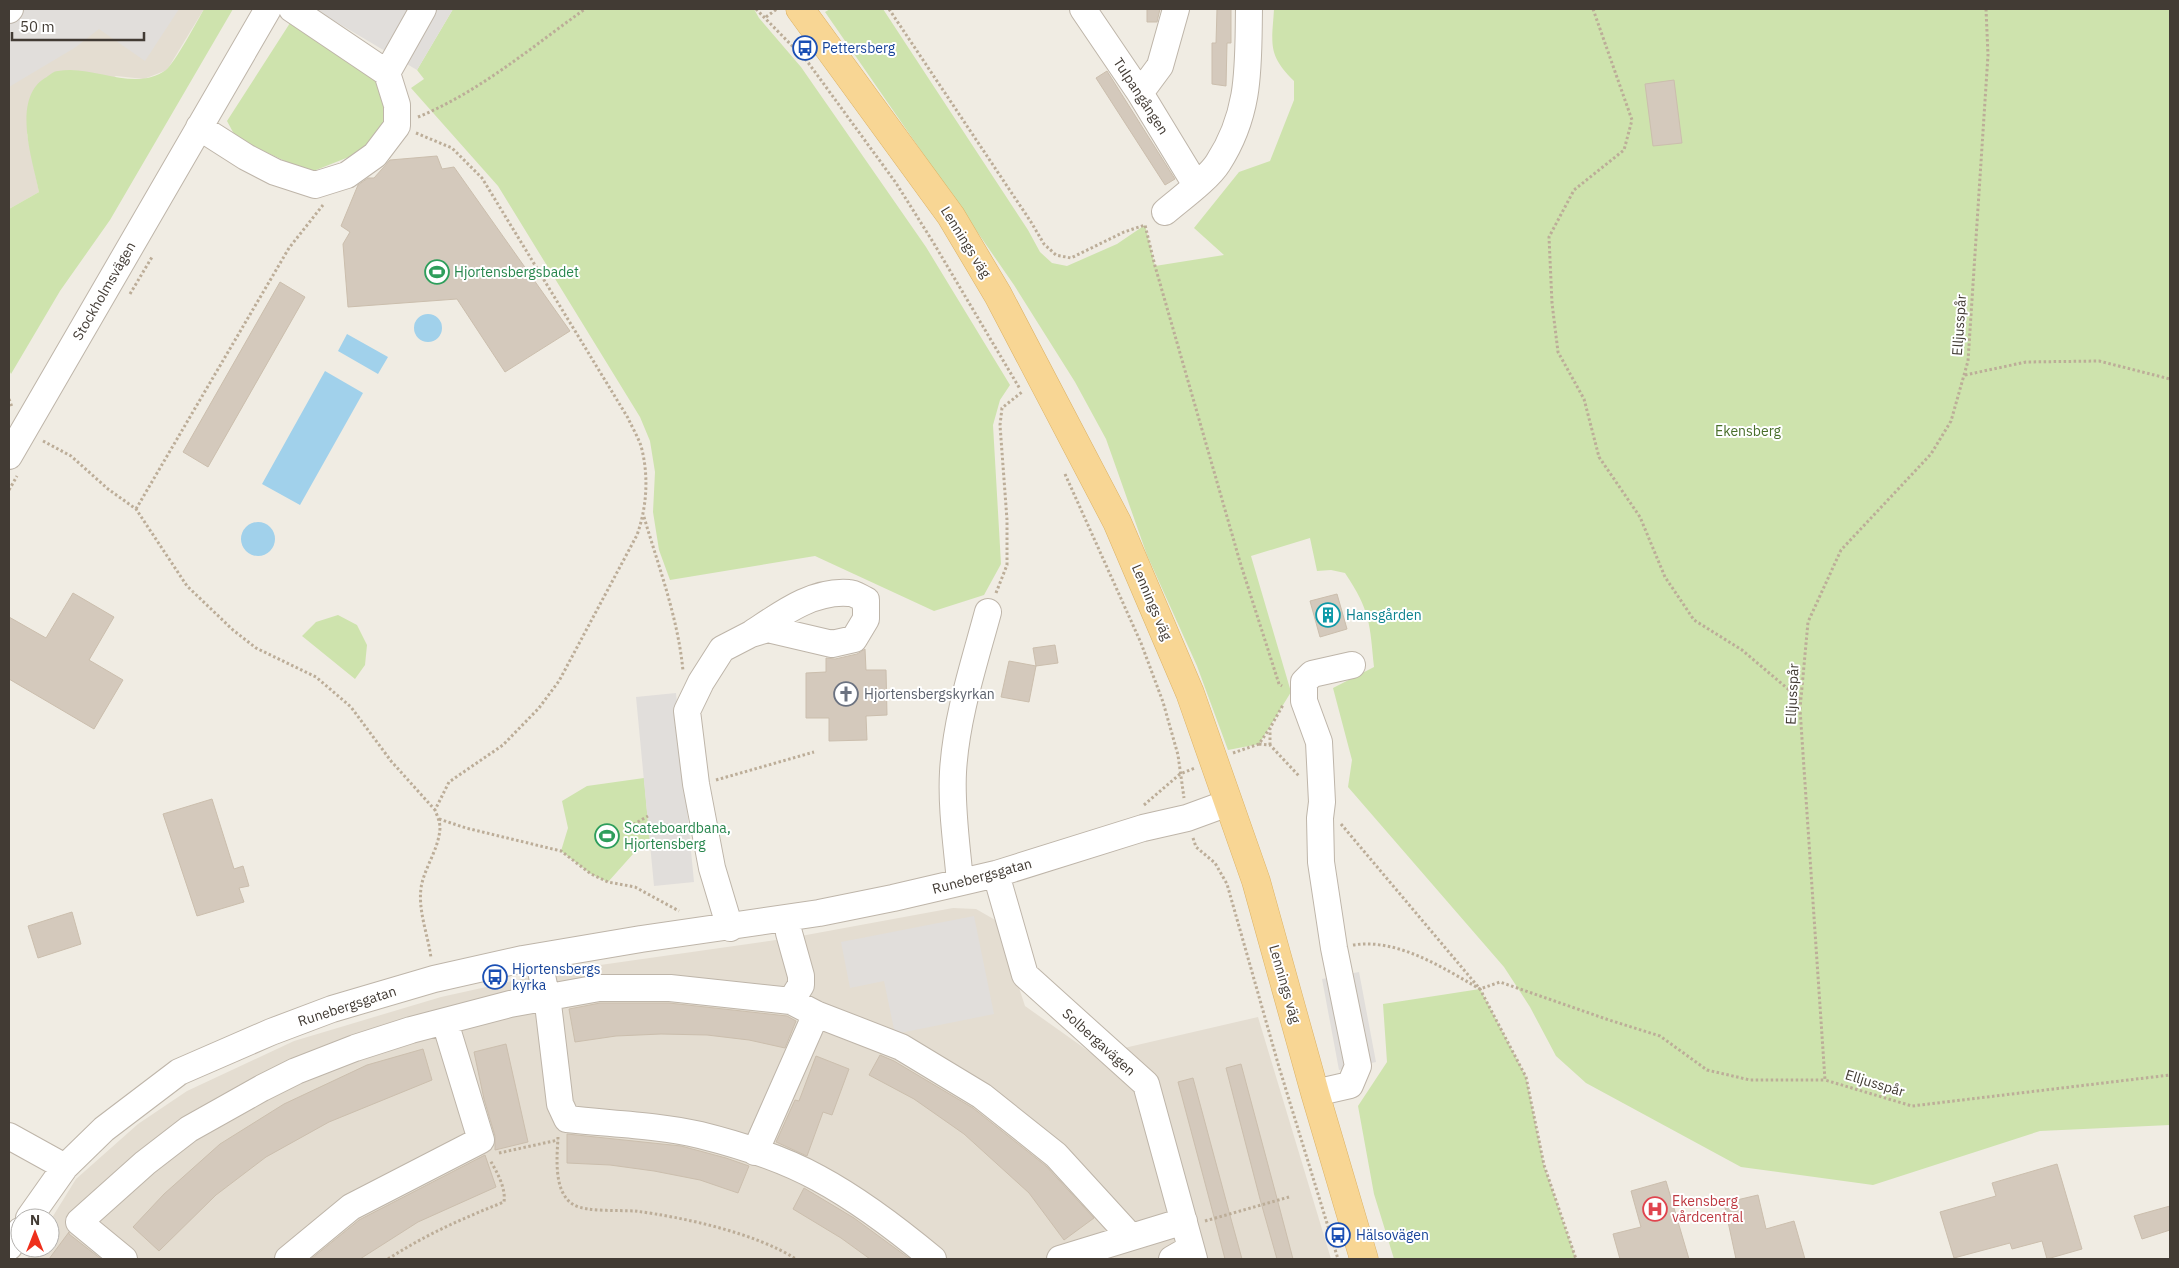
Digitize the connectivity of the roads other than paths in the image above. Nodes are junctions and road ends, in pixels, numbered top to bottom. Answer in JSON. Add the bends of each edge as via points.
{"nodes":[{"id":1,"x":268,"y":9,"type":"edge"},
{"id":2,"x":292,"y":9,"type":"edge"},
{"id":3,"x":423,"y":9,"type":"edge"},
{"id":4,"x":800,"y":9,"type":"edge"},
{"id":5,"x":1083,"y":9,"type":"edge"},
{"id":6,"x":1176,"y":9,"type":"edge"},
{"id":7,"x":1249,"y":9,"type":"edge"},
{"id":8,"x":387,"y":73,"type":"junction"},
{"id":9,"x":1140,"y":93,"type":"junction"},
{"id":10,"x":199,"y":127,"type":"junction"},
{"id":11,"x":1196,"y":185,"type":"junction"},
{"id":12,"x":1165,"y":212,"type":"dead end"},
{"id":13,"x":9,"y":456,"type":"edge"},
{"id":14,"x":988,"y":612,"type":"road end"},
{"id":15,"x":750,"y":634,"type":"dead end"},
{"id":16,"x":1352,"y":665,"type":"dead end"},
{"id":17,"x":1228,"y":803,"type":"junction"},
{"id":18,"x":996,"y":874,"type":"junction"},
{"id":19,"x":960,"y":882,"type":"junction"},
{"id":20,"x":730,"y":928,"type":"junction"},
{"id":21,"x":789,"y":933,"type":"dead end"},
{"id":22,"x":538,"y":956,"type":"junction"},
{"id":23,"x":546,"y":996,"type":"junction"},
{"id":24,"x":792,"y":1000,"type":"junction"},
{"id":25,"x":816,"y":1014,"type":"junction"},
{"id":26,"x":445,"y":1022,"type":"junction"},
{"id":27,"x":1315,"y":1094,"type":"junction"},
{"id":28,"x":9,"y":1136,"type":"edge"},
{"id":29,"x":755,"y":1152,"type":"junction"},
{"id":30,"x":65,"y":1167,"type":"junction"},
{"id":31,"x":35,"y":1208,"type":"edge"},
{"id":32,"x":60,"y":1217,"type":"edge"},
{"id":33,"x":79,"y":1222,"type":"junction"},
{"id":34,"x":1131,"y":1237,"type":"junction"},
{"id":35,"x":1185,"y":1243,"type":"edge"},
{"id":36,"x":124,"y":1259,"type":"edge"},
{"id":37,"x":288,"y":1259,"type":"edge"},
{"id":38,"x":933,"y":1259,"type":"edge"},
{"id":39,"x":1060,"y":1259,"type":"edge"},
{"id":40,"x":1364,"y":1259,"type":"edge"}],
"edges":[{"from":1,"to":10,"type":"street","name":"Stockholmsvägen"},
{"from":2,"to":8,"type":"street"},
{"from":3,"to":8,"type":"street"},
{"from":4,"to":17,"type":"main road","name":"Lennings väg","via":[[951,216],[998,295],[1116,522],[1190,693]]},
{"from":5,"to":9,"type":"street","name":"Tulpangången"},
{"from":6,"to":9,"type":"street","via":[[1160,66]]},
{"from":7,"to":11,"type":"street","via":[[1248,84],[1244,105],[1218,164]]},
{"from":8,"to":10,"type":"street","via":[[397,104],[397,126],[375,155],[347,175],[315,185],[274,172]]},
{"from":9,"to":11,"type":"street","name":"Tulpangången"},
{"from":10,"to":13,"type":"street","name":"Stockholmsvägen"},
{"from":11,"to":12,"type":"street"},
{"from":14,"to":19,"type":"street","via":[[959,722],[953,772]]},
{"from":15,"to":20,"type":"street","via":[[722,649],[687,711],[696,784],[712,868]]},
{"from":16,"to":27,"type":"street","via":[[1312,674],[1304,682],[1304,701],[1319,742],[1321,862],[1334,948],[1358,1066],[1350,1085]]},
{"from":17,"to":18,"type":"street","name":"Runebergsgatan"},
{"from":17,"to":27,"type":"main road","name":"Lennings väg","via":[[1256,881]]},
{"from":18,"to":19,"type":"street","name":"Runebergsgatan"},
{"from":18,"to":35,"type":"street","name":"Solbergavägen","via":[[1025,974],[1146,1084]]},
{"from":19,"to":20,"type":"street","name":"Runebergsgatan","via":[[819,914]]},
{"from":20,"to":22,"type":"street","name":"Runebergsgatan"},
{"from":21,"to":24,"type":"street","via":[[801,976],[801,985]]},
{"from":22,"to":23,"type":"street"},
{"from":22,"to":30,"type":"street","name":"Runebergsgatan","via":[[434,979],[332,1009],[179,1072],[104,1130]]},
{"from":23,"to":24,"type":"street","via":[[599,988],[670,988]]},
{"from":23,"to":26,"type":"street"},
{"from":23,"to":29,"type":"street","via":[[560,1104],[567,1120],[699,1135]]},
{"from":24,"to":25,"type":"street"},
{"from":25,"to":29,"type":"street"},
{"from":25,"to":34,"type":"street","via":[[901,1047],[982,1096],[1056,1154]]},
{"from":26,"to":33,"type":"street","via":[[355,1048],[262,1088],[189,1130],[145,1162]]},
{"from":26,"to":37,"type":"street","via":[[484,1148],[350,1207]]},
{"from":27,"to":40,"type":"main road","name":"Lennings väg"},
{"from":28,"to":30,"type":"street"},
{"from":29,"to":38,"type":"street","via":[[818,1178],[900,1232]]},
{"from":30,"to":31,"type":"street","name":"Runebergsgatan"},
{"from":32,"to":33,"type":"street"},
{"from":33,"to":36,"type":"street"},
{"from":34,"to":35,"type":"street"},
{"from":34,"to":39,"type":"street"}]}
